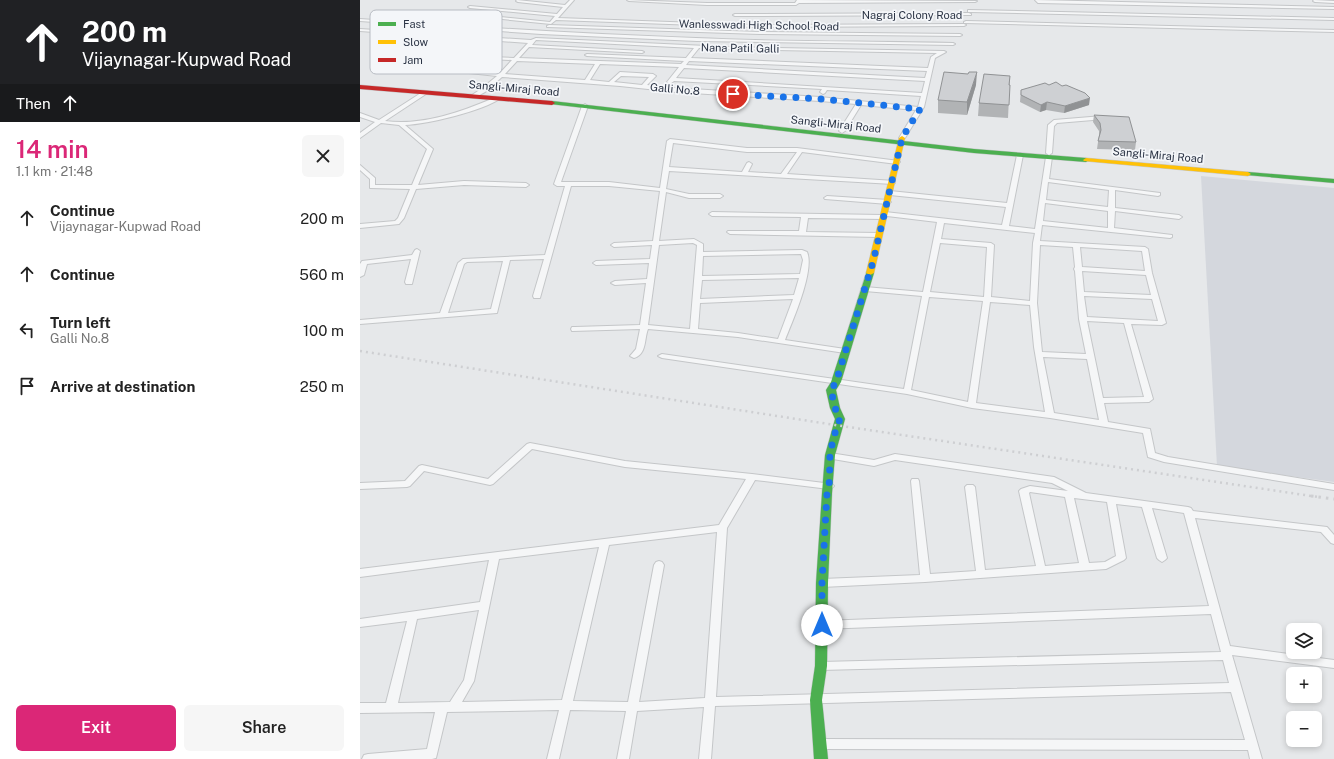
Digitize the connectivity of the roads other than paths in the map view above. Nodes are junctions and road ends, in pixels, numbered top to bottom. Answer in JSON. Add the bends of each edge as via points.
{"nodes":[{"id":1,"x":560,"y":0,"type":"edge"},
{"id":2,"x":629,"y":0,"type":"edge"},
{"id":3,"x":1037,"y":0,"type":"edge"},
{"id":4,"x":1233,"y":0,"type":"edge"},
{"id":5,"x":1251,"y":0,"type":"edge"},
{"id":6,"x":1281,"y":0,"type":"edge"},
{"id":7,"x":518,"y":1,"type":"dead end"},
{"id":8,"x":571,"y":1,"type":"edge"},
{"id":9,"x":800,"y":1,"type":"edge"},
{"id":10,"x":976,"y":1,"type":"edge"},
{"id":11,"x":1314,"y":1,"type":"edge"},
{"id":12,"x":1172,"y":2,"type":"edge"},
{"id":13,"x":1334,"y":2,"type":"edge"},
{"id":14,"x":1092,"y":4,"type":"junction"},
{"id":15,"x":567,"y":6,"type":"junction"},
{"id":16,"x":1236,"y":6,"type":"junction"},
{"id":17,"x":1256,"y":6,"type":"junction"},
{"id":18,"x":470,"y":7,"type":"dead end"},
{"id":19,"x":1287,"y":7,"type":"junction"},
{"id":20,"x":1320,"y":8,"type":"junction"},
{"id":21,"x":1334,"y":8,"type":"edge"},
{"id":22,"x":488,"y":10,"type":"edge"},
{"id":23,"x":502,"y":12,"type":"edge"},
{"id":24,"x":969,"y":13,"type":"junction"},
{"id":25,"x":1096,"y":14,"type":"junction"},
{"id":26,"x":735,"y":15,"type":"dead end"},
{"id":27,"x":502,"y":17,"type":"edge"},
{"id":28,"x":1333,"y":19,"type":"edge"},
{"id":29,"x":360,"y":20,"type":"edge"},
{"id":30,"x":370,"y":21,"type":"edge"},
{"id":31,"x":553,"y":21,"type":"junction"},
{"id":32,"x":965,"y":24,"type":"junction"},
{"id":33,"x":360,"y":30,"type":"edge"},
{"id":34,"x":502,"y":30,"type":"edge"},
{"id":35,"x":370,"y":31,"type":"edge"},
{"id":36,"x":1334,"y":31,"type":"edge"},
{"id":37,"x":542,"y":33,"type":"junction"},
{"id":38,"x":960,"y":35,"type":"junction"},
{"id":39,"x":502,"y":40,"type":"edge"},
{"id":40,"x":532,"y":42,"type":"junction"},
{"id":41,"x":953,"y":44,"type":"junction"},
{"id":42,"x":698,"y":47,"type":"junction"},
{"id":43,"x":944,"y":52,"type":"junction"},
{"id":44,"x":649,"y":53,"type":"dead end"},
{"id":45,"x":588,"y":55,"type":"dead end"},
{"id":46,"x":502,"y":59,"type":"edge"},
{"id":47,"x":515,"y":60,"type":"junction"},
{"id":48,"x":687,"y":60,"type":"junction"},
{"id":49,"x":598,"y":63,"type":"junction"},
{"id":50,"x":682,"y":66,"type":"junction"},
{"id":51,"x":930,"y":70,"type":"junction"},
{"id":52,"x":493,"y":74,"type":"edge"},
{"id":53,"x":502,"y":75,"type":"junction"},
{"id":54,"x":672,"y":79,"type":"junction"},
{"id":55,"x":928,"y":80,"type":"junction"},
{"id":56,"x":587,"y":81,"type":"junction"},
{"id":57,"x":610,"y":83,"type":"junction"},
{"id":58,"x":360,"y":86,"type":"edge"},
{"id":59,"x":644,"y":86,"type":"junction"},
{"id":60,"x":825,"y":88,"type":"junction"},
{"id":61,"x":665,"y":89,"type":"junction"},
{"id":62,"x":426,"y":92,"type":"junction"},
{"id":63,"x":483,"y":92,"type":"junction"},
{"id":64,"x":924,"y":95,"type":"junction"},
{"id":65,"x":474,"y":96,"type":"junction"},
{"id":66,"x":498,"y":98,"type":"junction"},
{"id":67,"x":820,"y":99,"type":"junction"},
{"id":68,"x":859,"y":103,"type":"junction"},
{"id":69,"x":585,"y":106,"type":"junction"},
{"id":70,"x":920,"y":109,"type":"junction"},
{"id":71,"x":360,"y":116,"type":"edge"},
{"id":72,"x":1108,"y":119,"type":"edge"},
{"id":73,"x":380,"y":121,"type":"junction"},
{"id":74,"x":399,"y":122,"type":"junction"},
{"id":75,"x":842,"y":131,"type":"junction"},
{"id":76,"x":360,"y":136,"type":"edge"},
{"id":77,"x":902,"y":140,"type":"junction"},
{"id":78,"x":800,"y":151,"type":"junction"},
{"id":79,"x":1020,"y":155,"type":"junction"},
{"id":80,"x":1049,"y":155,"type":"junction"},
{"id":81,"x":897,"y":162,"type":"junction"},
{"id":82,"x":749,"y":164,"type":"dead end"},
{"id":83,"x":360,"y":166,"type":"edge"},
{"id":84,"x":667,"y":169,"type":"junction"},
{"id":85,"x":744,"y":174,"type":"junction"},
{"id":86,"x":1334,"y":175,"type":"edge"},
{"id":87,"x":784,"y":176,"type":"junction"},
{"id":88,"x":1046,"y":180,"type":"junction"},
{"id":89,"x":1334,"y":181,"type":"edge"},
{"id":90,"x":893,"y":182,"type":"junction"},
{"id":91,"x":568,"y":184,"type":"junction"},
{"id":92,"x":526,"y":185,"type":"dead end"},
{"id":93,"x":415,"y":187,"type":"junction"},
{"id":94,"x":1112,"y":189,"type":"junction"},
{"id":95,"x":664,"y":190,"type":"junction"},
{"id":96,"x":890,"y":193,"type":"junction"},
{"id":97,"x":1158,"y":194,"type":"dead end"},
{"id":98,"x":720,"y":196,"type":"dead end"},
{"id":99,"x":827,"y":198,"type":"dead end"},
{"id":100,"x":1042,"y":201,"type":"junction"},
{"id":101,"x":888,"y":202,"type":"junction"},
{"id":102,"x":1010,"y":205,"type":"junction"},
{"id":103,"x":1112,"y":209,"type":"junction"},
{"id":104,"x":712,"y":214,"type":"dead end"},
{"id":105,"x":805,"y":215,"type":"junction"},
{"id":106,"x":884,"y":215,"type":"junction"},
{"id":107,"x":1179,"y":217,"type":"dead end"},
{"id":108,"x":941,"y":220,"type":"junction"},
{"id":109,"x":360,"y":226,"type":"edge"},
{"id":110,"x":1005,"y":227,"type":"junction"},
{"id":111,"x":1038,"y":227,"type":"junction"},
{"id":112,"x":1111,"y":231,"type":"junction"},
{"id":113,"x":730,"y":232,"type":"dead end"},
{"id":114,"x":802,"y":234,"type":"junction"},
{"id":115,"x":880,"y":235,"type":"junction"},
{"id":116,"x":1170,"y":236,"type":"dead end"},
{"id":117,"x":938,"y":241,"type":"junction"},
{"id":118,"x":656,"y":243,"type":"junction"},
{"id":119,"x":1036,"y":243,"type":"junction"},
{"id":120,"x":614,"y":245,"type":"dead end"},
{"id":121,"x":1076,"y":245,"type":"junction"},
{"id":122,"x":700,"y":254,"type":"junction"},
{"id":123,"x":547,"y":257,"type":"junction"},
{"id":124,"x":507,"y":258,"type":"junction"},
{"id":125,"x":654,"y":261,"type":"junction"},
{"id":126,"x":596,"y":263,"type":"dead end"},
{"id":127,"x":1077,"y":269,"type":"junction"},
{"id":128,"x":1149,"y":273,"type":"junction"},
{"id":129,"x":360,"y":275,"type":"edge"},
{"id":130,"x":804,"y":276,"type":"junction"},
{"id":131,"x":699,"y":278,"type":"junction"},
{"id":132,"x":651,"y":281,"type":"junction"},
{"id":133,"x":409,"y":282,"type":"dead end"},
{"id":134,"x":615,"y":283,"type":"dead end"},
{"id":135,"x":865,"y":289,"type":"junction"},
{"id":136,"x":927,"y":294,"type":"junction"},
{"id":137,"x":1080,"y":294,"type":"junction"},
{"id":138,"x":537,"y":296,"type":"dead end"},
{"id":139,"x":796,"y":297,"type":"junction"},
{"id":140,"x":1156,"y":298,"type":"junction"},
{"id":141,"x":987,"y":299,"type":"junction"},
{"id":142,"x":697,"y":301,"type":"junction"},
{"id":143,"x":1034,"y":303,"type":"junction"},
{"id":144,"x":443,"y":315,"type":"junction"},
{"id":145,"x":1083,"y":319,"type":"junction"},
{"id":146,"x":1126,"y":321,"type":"junction"},
{"id":147,"x":360,"y":322,"type":"edge"},
{"id":148,"x":644,"y":327,"type":"junction"},
{"id":149,"x":575,"y":329,"type":"dead end"},
{"id":150,"x":694,"y":331,"type":"junction"},
{"id":151,"x":781,"y":341,"type":"junction"},
{"id":152,"x":845,"y":351,"type":"junction"},
{"id":153,"x":1040,"y":354,"type":"junction"},
{"id":154,"x":634,"y":356,"type":"dead end"},
{"id":155,"x":662,"y":356,"type":"dead end"},
{"id":156,"x":1090,"y":357,"type":"junction"},
{"id":157,"x":836,"y":382,"type":"junction"},
{"id":158,"x":907,"y":392,"type":"junction"},
{"id":159,"x":1099,"y":401,"type":"junction"},
{"id":160,"x":972,"y":405,"type":"junction"},
{"id":161,"x":1050,"y":415,"type":"junction"},
{"id":162,"x":1104,"y":424,"type":"junction"},
{"id":163,"x":830,"y":456,"type":"junction"},
{"id":164,"x":752,"y":477,"type":"junction"},
{"id":165,"x":916,"y":481,"type":"dead end"},
{"id":166,"x":360,"y":486,"type":"edge"},
{"id":167,"x":829,"y":486,"type":"junction"},
{"id":168,"x":970,"y":487,"type":"dead end"},
{"id":169,"x":1334,"y":487,"type":"edge"},
{"id":170,"x":1069,"y":494,"type":"junction"},
{"id":171,"x":1088,"y":497,"type":"junction"},
{"id":172,"x":1111,"y":500,"type":"junction"},
{"id":173,"x":1146,"y":504,"type":"junction"},
{"id":174,"x":1189,"y":514,"type":"junction"},
{"id":175,"x":722,"y":528,"type":"junction"},
{"id":176,"x":1334,"y":541,"type":"edge"},
{"id":177,"x":606,"y":542,"type":"junction"},
{"id":178,"x":495,"y":556,"type":"junction"},
{"id":179,"x":1162,"y":558,"type":"dead end"},
{"id":180,"x":659,"y":565,"type":"dead end"},
{"id":181,"x":1085,"y":567,"type":"junction"},
{"id":182,"x":1041,"y":569,"type":"junction"},
{"id":183,"x":360,"y":573,"type":"edge"},
{"id":184,"x":981,"y":574,"type":"junction"},
{"id":185,"x":925,"y":578,"type":"junction"},
{"id":186,"x":822,"y":583,"type":"junction"},
{"id":187,"x":485,"y":605,"type":"junction"},
{"id":188,"x":1215,"y":610,"type":"junction"},
{"id":189,"x":413,"y":616,"type":"junction"},
{"id":190,"x":360,"y":623,"type":"edge"},
{"id":191,"x":822,"y":625,"type":"junction"},
{"id":192,"x":1226,"y":653,"type":"junction"},
{"id":193,"x":1334,"y":664,"type":"edge"},
{"id":194,"x":821,"y":666,"type":"junction"},
{"id":195,"x":1235,"y":687,"type":"junction"},
{"id":196,"x":816,"y":700,"type":"junction"},
{"id":197,"x":710,"y":702,"type":"junction"},
{"id":198,"x":566,"y":705,"type":"junction"},
{"id":199,"x":391,"y":707,"type":"junction"},
{"id":200,"x":448,"y":707,"type":"junction"},
{"id":201,"x":633,"y":707,"type":"junction"},
{"id":202,"x":360,"y":708,"type":"edge"},
{"id":203,"x":821,"y":744,"type":"junction"},
{"id":204,"x":1252,"y":745,"type":"junction"},
{"id":205,"x":368,"y":759,"type":"edge"},
{"id":206,"x":553,"y":759,"type":"edge"},
{"id":207,"x":623,"y":759,"type":"edge"},
{"id":208,"x":704,"y":759,"type":"edge"},
{"id":209,"x":821,"y":759,"type":"edge"},
{"id":210,"x":1256,"y":759,"type":"edge"}],
"edges":[{"from":1,"to":8,"type":"street"},
{"from":2,"to":9,"type":"street","via":[[707,4],[796,4]]},
{"from":3,"to":14,"type":"street"},
{"from":4,"to":16,"type":"street"},
{"from":5,"to":17,"type":"street"},
{"from":6,"to":19,"type":"street"},
{"from":7,"to":15,"type":"street"},
{"from":8,"to":15,"type":"street"},
{"from":9,"to":10,"type":"street"},
{"from":10,"to":24,"type":"street"},
{"from":11,"to":13,"type":"street"},
{"from":11,"to":20,"type":"street"},
{"from":12,"to":14,"type":"street"},
{"from":12,"to":16,"type":"street"},
{"from":14,"to":25,"type":"street"},
{"from":15,"to":31,"type":"street"},
{"from":16,"to":17,"type":"street"},
{"from":17,"to":19,"type":"street"},
{"from":18,"to":22,"type":"street"},
{"from":19,"to":20,"type":"street"},
{"from":20,"to":21,"type":"street"},
{"from":20,"to":28,"type":"street"},
{"from":23,"to":31,"type":"street"},
{"from":24,"to":25,"type":"street","name":"Nagraj Colony Road"},
{"from":24,"to":26,"type":"street","name":"Nagraj Colony Road"},
{"from":24,"to":32,"type":"street"},
{"from":25,"to":28,"type":"street","name":"Nagraj Colony Road"},
{"from":27,"to":31,"type":"street"},
{"from":29,"to":30,"type":"street"},
{"from":31,"to":32,"type":"street","name":"Wanlesswadi High School Road","via":[[754,26]]},
{"from":31,"to":37,"type":"street"},
{"from":31,"to":38,"type":"street","via":[[760,33]]},
{"from":32,"to":36,"type":"street","name":"Wanlesswadi High School Road"},
{"from":32,"to":38,"type":"street"},
{"from":33,"to":35,"type":"street"},
{"from":34,"to":37,"type":"street"},
{"from":37,"to":40,"type":"street"},
{"from":37,"to":41,"type":"street","via":[[697,40]]},
{"from":38,"to":41,"type":"street"},
{"from":39,"to":40,"type":"street"},
{"from":40,"to":42,"type":"street","name":"Nana Patil Galli"},
{"from":40,"to":44,"type":"street"},
{"from":40,"to":47,"type":"street"},
{"from":41,"to":43,"type":"street"},
{"from":42,"to":43,"type":"street","name":"Nana Patil Galli"},
{"from":42,"to":48,"type":"street"},
{"from":43,"to":51,"type":"street","via":[[933,57]]},
{"from":45,"to":48,"type":"street"},
{"from":46,"to":47,"type":"street"},
{"from":47,"to":49,"type":"street"},
{"from":47,"to":53,"type":"street"},
{"from":48,"to":50,"type":"street"},
{"from":48,"to":51,"type":"street"},
{"from":49,"to":50,"type":"street"},
{"from":49,"to":56,"type":"street"},
{"from":50,"to":54,"type":"street"},
{"from":50,"to":55,"type":"street"},
{"from":51,"to":55,"type":"street"},
{"from":52,"to":53,"type":"street","name":"Galli No.8"},
{"from":53,"to":56,"type":"street","name":"Galli No.8"},
{"from":53,"to":63,"type":"street"},
{"from":54,"to":60,"type":"street"},
{"from":54,"to":61,"type":"street"},
{"from":55,"to":64,"type":"street"},
{"from":56,"to":57,"type":"street","name":"Galli No.8"},
{"from":57,"to":59,"type":"street","name":"Galli No.8"},
{"from":57,"to":59,"type":"street","via":[[620,74],[653,76]]},
{"from":58,"to":62,"type":"main road","name":"Sangli-Miraj Road"},
{"from":58,"to":63,"type":"main road","name":"Sangli-Miraj Road"},
{"from":59,"to":61,"type":"street","name":"Galli No.8"},
{"from":60,"to":64,"type":"street"},
{"from":60,"to":67,"type":"street"},
{"from":61,"to":67,"type":"street","name":"Galli No.8"},
{"from":62,"to":65,"type":"main road","name":"Sangli-Miraj Road"},
{"from":62,"to":73,"type":"street"},
{"from":63,"to":65,"type":"street"},
{"from":63,"to":75,"type":"main road","name":"Sangli-Miraj Road","via":[[619,104]]},
{"from":64,"to":70,"type":"street"},
{"from":65,"to":66,"type":"main road","name":"Sangli-Miraj Road"},
{"from":66,"to":69,"type":"main road","name":"Sangli-Miraj Road"},
{"from":66,"to":74,"type":"street","via":[[477,108],[440,119]]},
{"from":67,"to":68,"type":"street","name":"Galli No.8"},
{"from":68,"to":70,"type":"street","name":"Galli No.8"},
{"from":68,"to":75,"type":"street"},
{"from":69,"to":77,"type":"main road","name":"Sangli-Miraj Road"},
{"from":69,"to":91,"type":"street","via":[[557,184]]},
{"from":70,"to":77,"type":"street"},
{"from":71,"to":73,"type":"street"},
{"from":72,"to":80,"type":"street","via":[[1056,121],[1051,125]]},
{"from":73,"to":74,"type":"street"},
{"from":73,"to":76,"type":"street"},
{"from":74,"to":93,"type":"street","via":[[430,149]]},
{"from":75,"to":77,"type":"main road","name":"Sangli-Miraj Road"},
{"from":77,"to":79,"type":"main road","name":"Sangli-Miraj Road"},
{"from":77,"to":80,"type":"main road","name":"Sangli-Miraj Road"},
{"from":77,"to":81,"type":"main road"},
{"from":78,"to":81,"type":"street"},
{"from":78,"to":84,"type":"street","via":[[747,150],[670,141]]},
{"from":78,"to":87,"type":"street"},
{"from":79,"to":80,"type":"main road","name":"Sangli-Miraj Road"},
{"from":79,"to":102,"type":"street"},
{"from":80,"to":86,"type":"main road","name":"Sangli-Miraj Road"},
{"from":80,"to":88,"type":"street"},
{"from":80,"to":89,"type":"main road","name":"Sangli-Miraj Road"},
{"from":81,"to":90,"type":"main road"},
{"from":82,"to":85,"type":"street"},
{"from":83,"to":93,"type":"street","via":[[373,179],[372,187]]},
{"from":84,"to":85,"type":"street"},
{"from":84,"to":95,"type":"street"},
{"from":85,"to":87,"type":"street"},
{"from":87,"to":90,"type":"street"},
{"from":88,"to":94,"type":"street"},
{"from":88,"to":100,"type":"street"},
{"from":90,"to":96,"type":"main road"},
{"from":91,"to":95,"type":"street","via":[[609,184]]},
{"from":91,"to":123,"type":"street"},
{"from":92,"to":93,"type":"street","via":[[464,183]]},
{"from":93,"to":109,"type":"street","via":[[397,223]]},
{"from":94,"to":97,"type":"street"},
{"from":94,"to":103,"type":"street"},
{"from":95,"to":98,"type":"street","via":[[689,196]]},
{"from":95,"to":118,"type":"street"},
{"from":96,"to":101,"type":"main road"},
{"from":96,"to":102,"type":"street"},
{"from":99,"to":101,"type":"street"},
{"from":100,"to":103,"type":"street"},
{"from":100,"to":111,"type":"street"},
{"from":101,"to":106,"type":"main road"},
{"from":102,"to":110,"type":"street"},
{"from":103,"to":107,"type":"street"},
{"from":103,"to":112,"type":"street"},
{"from":104,"to":105,"type":"street"},
{"from":105,"to":106,"type":"street"},
{"from":105,"to":114,"type":"street"},
{"from":106,"to":108,"type":"street"},
{"from":106,"to":115,"type":"main road"},
{"from":108,"to":110,"type":"street"},
{"from":108,"to":117,"type":"street"},
{"from":110,"to":111,"type":"street"},
{"from":111,"to":112,"type":"street"},
{"from":111,"to":119,"type":"street"},
{"from":112,"to":116,"type":"street"},
{"from":113,"to":114,"type":"street"},
{"from":114,"to":115,"type":"street"},
{"from":115,"to":135,"type":"main road"},
{"from":117,"to":136,"type":"street"},
{"from":117,"to":141,"type":"street","via":[[991,245]]},
{"from":118,"to":120,"type":"street"},
{"from":118,"to":122,"type":"street","via":[[694,241],[700,244]]},
{"from":118,"to":125,"type":"street"},
{"from":119,"to":121,"type":"street"},
{"from":119,"to":143,"type":"street"},
{"from":121,"to":127,"type":"street"},
{"from":121,"to":128,"type":"street","via":[[1145,249]]},
{"from":122,"to":130,"type":"street","via":[[802,252],[807,256]]},
{"from":122,"to":131,"type":"street"},
{"from":123,"to":124,"type":"street"},
{"from":123,"to":138,"type":"street"},
{"from":124,"to":144,"type":"street","via":[[465,260],[461,263]]},
{"from":124,"to":144,"type":"street","via":[[494,311]]},
{"from":125,"to":126,"type":"street"},
{"from":125,"to":132,"type":"street"},
{"from":127,"to":128,"type":"street"},
{"from":127,"to":137,"type":"street"},
{"from":128,"to":140,"type":"street"},
{"from":129,"to":133,"type":"street","via":[[364,262],[416,254]]},
{"from":130,"to":131,"type":"street"},
{"from":130,"to":139,"type":"street"},
{"from":131,"to":142,"type":"street"},
{"from":132,"to":134,"type":"street"},
{"from":132,"to":148,"type":"street"},
{"from":135,"to":136,"type":"street"},
{"from":135,"to":152,"type":"main road"},
{"from":136,"to":141,"type":"street"},
{"from":136,"to":158,"type":"street"},
{"from":137,"to":140,"type":"street"},
{"from":137,"to":145,"type":"street"},
{"from":139,"to":142,"type":"street"},
{"from":139,"to":151,"type":"street"},
{"from":140,"to":146,"type":"street","via":[[1162,323]]},
{"from":141,"to":143,"type":"street"},
{"from":141,"to":160,"type":"street"},
{"from":142,"to":150,"type":"street"},
{"from":143,"to":153,"type":"street"},
{"from":144,"to":147,"type":"street"},
{"from":145,"to":146,"type":"street"},
{"from":145,"to":156,"type":"street"},
{"from":146,"to":159,"type":"street","via":[[1149,399]]},
{"from":148,"to":149,"type":"street"},
{"from":148,"to":150,"type":"street"},
{"from":148,"to":154,"type":"street","via":[[640,348]]},
{"from":150,"to":151,"type":"street"},
{"from":151,"to":152,"type":"street"},
{"from":152,"to":157,"type":"main road"},
{"from":153,"to":156,"type":"street"},
{"from":153,"to":161,"type":"street"},
{"from":155,"to":157,"type":"street"},
{"from":156,"to":159,"type":"street"},
{"from":157,"to":158,"type":"street"},
{"from":157,"to":163,"type":"main road","via":[[831,390],[840,419]]},
{"from":158,"to":160,"type":"street"},
{"from":159,"to":162,"type":"street"},
{"from":160,"to":161,"type":"street"},
{"from":161,"to":162,"type":"street"},
{"from":162,"to":169,"type":"street","via":[[1147,430],[1151,456]]},
{"from":163,"to":167,"type":"main road"},
{"from":163,"to":171,"type":"street","via":[[874,463],[895,457],[1054,480]]},
{"from":164,"to":166,"type":"street","via":[[625,464],[530,446],[490,482],[422,468],[407,484]]},
{"from":164,"to":167,"type":"street"},
{"from":164,"to":175,"type":"street"},
{"from":165,"to":185,"type":"street"},
{"from":167,"to":186,"type":"main road"},
{"from":168,"to":184,"type":"street"},
{"from":170,"to":171,"type":"street"},
{"from":170,"to":181,"type":"street"},
{"from":170,"to":182,"type":"street","via":[[1030,489],[1024,491]]},
{"from":171,"to":172,"type":"street"},
{"from":172,"to":173,"type":"street"},
{"from":172,"to":181,"type":"street","via":[[1122,558],[1106,565]]},
{"from":173,"to":174,"type":"street","via":[[1188,510]]},
{"from":173,"to":179,"type":"street"},
{"from":174,"to":176,"type":"street","via":[[1324,529]]},
{"from":174,"to":188,"type":"street"},
{"from":175,"to":177,"type":"street"},
{"from":175,"to":197,"type":"street"},
{"from":177,"to":178,"type":"street"},
{"from":177,"to":198,"type":"street"},
{"from":178,"to":183,"type":"street"},
{"from":178,"to":187,"type":"street"},
{"from":180,"to":201,"type":"street"},
{"from":181,"to":182,"type":"street"},
{"from":182,"to":184,"type":"street"},
{"from":184,"to":185,"type":"street"},
{"from":185,"to":186,"type":"street"},
{"from":186,"to":191,"type":"main road"},
{"from":187,"to":189,"type":"street"},
{"from":187,"to":200,"type":"street","via":[[469,681]]},
{"from":188,"to":191,"type":"street"},
{"from":188,"to":192,"type":"street"},
{"from":189,"to":190,"type":"street"},
{"from":189,"to":199,"type":"street"},
{"from":191,"to":194,"type":"main road"},
{"from":192,"to":193,"type":"street"},
{"from":192,"to":194,"type":"street"},
{"from":192,"to":195,"type":"street"},
{"from":194,"to":196,"type":"main road","via":[[816,686]]},
{"from":195,"to":196,"type":"street"},
{"from":195,"to":204,"type":"street"},
{"from":196,"to":197,"type":"street"},
{"from":196,"to":203,"type":"main road"},
{"from":197,"to":201,"type":"street"},
{"from":197,"to":208,"type":"street"},
{"from":198,"to":200,"type":"street"},
{"from":198,"to":201,"type":"street"},
{"from":198,"to":206,"type":"street"},
{"from":199,"to":200,"type":"street"},
{"from":199,"to":202,"type":"street"},
{"from":200,"to":205,"type":"street","via":[[432,754]]},
{"from":201,"to":207,"type":"street"},
{"from":203,"to":204,"type":"street"},
{"from":203,"to":209,"type":"main road"},
{"from":204,"to":210,"type":"street"}]}
